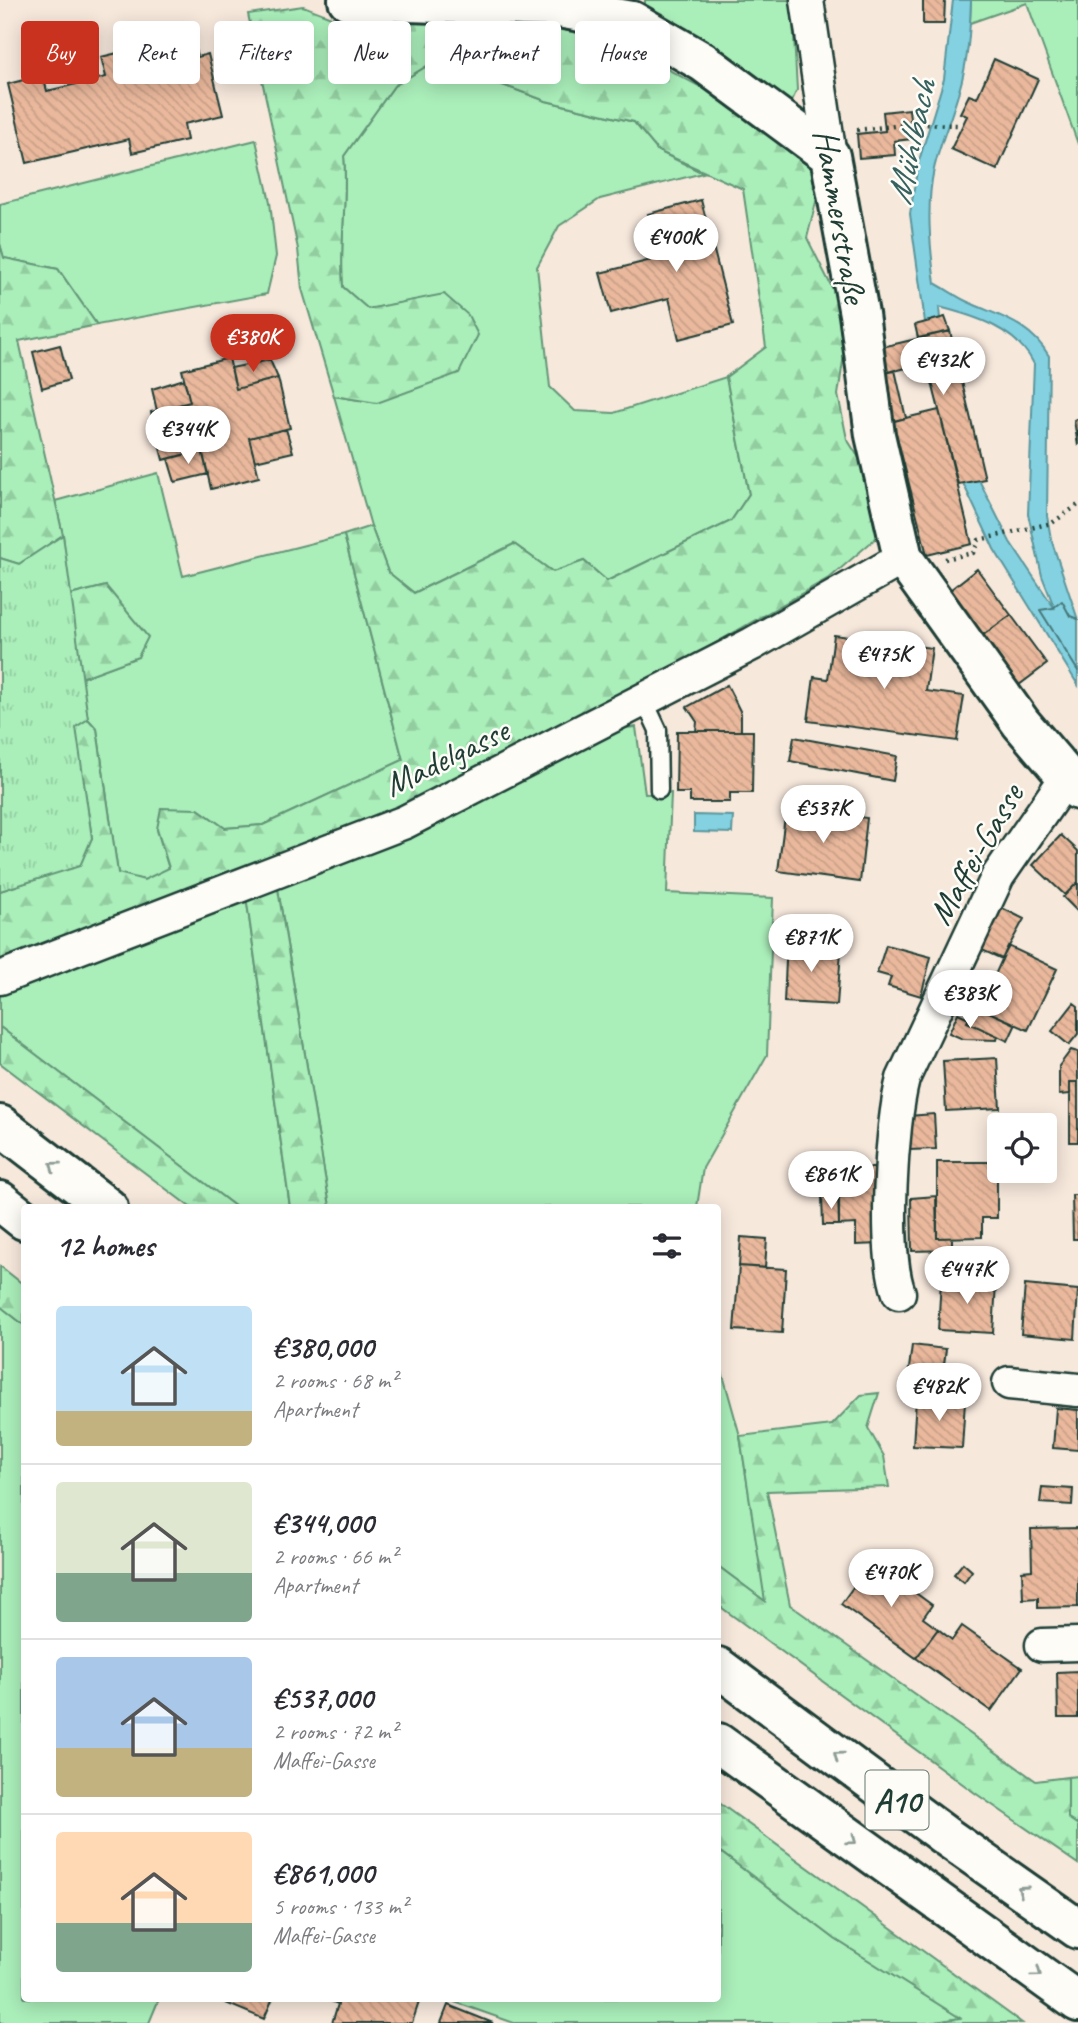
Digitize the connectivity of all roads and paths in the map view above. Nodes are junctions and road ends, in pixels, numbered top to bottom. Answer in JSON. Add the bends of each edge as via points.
{"nodes":[{"id":1,"x":348,"y":0,"type":"edge"},
{"id":2,"x":807,"y":0,"type":"edge"},
{"id":3,"x":957,"y":125,"type":"dead end"},
{"id":4,"x":829,"y":146,"type":"junction"},
{"id":5,"x":1078,"y":505,"type":"edge"},
{"id":6,"x":979,"y":540,"type":"dead end"},
{"id":7,"x":903,"y":558,"type":"junction"},
{"id":8,"x":644,"y":700,"type":"junction"},
{"id":9,"x":1072,"y":784,"type":"edge"},
{"id":10,"x":659,"y":790,"type":"dead end"},
{"id":11,"x":0,"y":978,"type":"edge"},
{"id":12,"x":0,"y":1125,"type":"edge"},
{"id":13,"x":0,"y":1201,"type":"edge"},
{"id":14,"x":103,"y":1204,"type":"edge"},
{"id":15,"x":21,"y":1218,"type":"edge"},
{"id":16,"x":899,"y":1293,"type":"dead end"},
{"id":17,"x":1009,"y":1383,"type":"dead end"},
{"id":18,"x":1078,"y":1390,"type":"edge"},
{"id":19,"x":1078,"y":1644,"type":"edge"},
{"id":20,"x":1042,"y":1645,"type":"dead end"},
{"id":21,"x":721,"y":1669,"type":"edge"},
{"id":22,"x":721,"y":1745,"type":"edge"},
{"id":23,"x":1078,"y":1929,"type":"edge"},
{"id":24,"x":1078,"y":2002,"type":"edge"}],
"edges":[{"from":1,"to":4,"type":"main road","via":[[554,7],[632,21]]},
{"from":2,"to":4,"type":"street","name":"Hammerstraße"},
{"from":3,"to":4,"type":"path","via":[[877,127]]},
{"from":4,"to":7,"type":"main road","name":"Hammerstraße","via":[[875,435]]},
{"from":5,"to":6,"type":"path","via":[[1052,523]]},
{"from":7,"to":8,"type":"street","name":"Madelgasse"},
{"from":7,"to":9,"type":"main road","name":"Hammerstraße","via":[[1021,723]]},
{"from":8,"to":10,"type":"lane","via":[[658,730]]},
{"from":8,"to":11,"type":"street","name":"Madelgasse","via":[[405,822]]},
{"from":9,"to":16,"type":"street","name":"Maffei-Gasse","via":[[998,876],[902,1079],[892,1177],[892,1274]]},
{"from":14,"to":12,"type":"main road","one_way":true},
{"from":13,"to":15,"type":"main road"},
{"from":17,"to":18,"type":"street"},
{"from":19,"to":20,"type":"street"},
{"from":23,"to":21,"type":"main road","number":"A10","one_way":true},
{"from":22,"to":24,"type":"main road","number":"A10","one_way":true}]}
